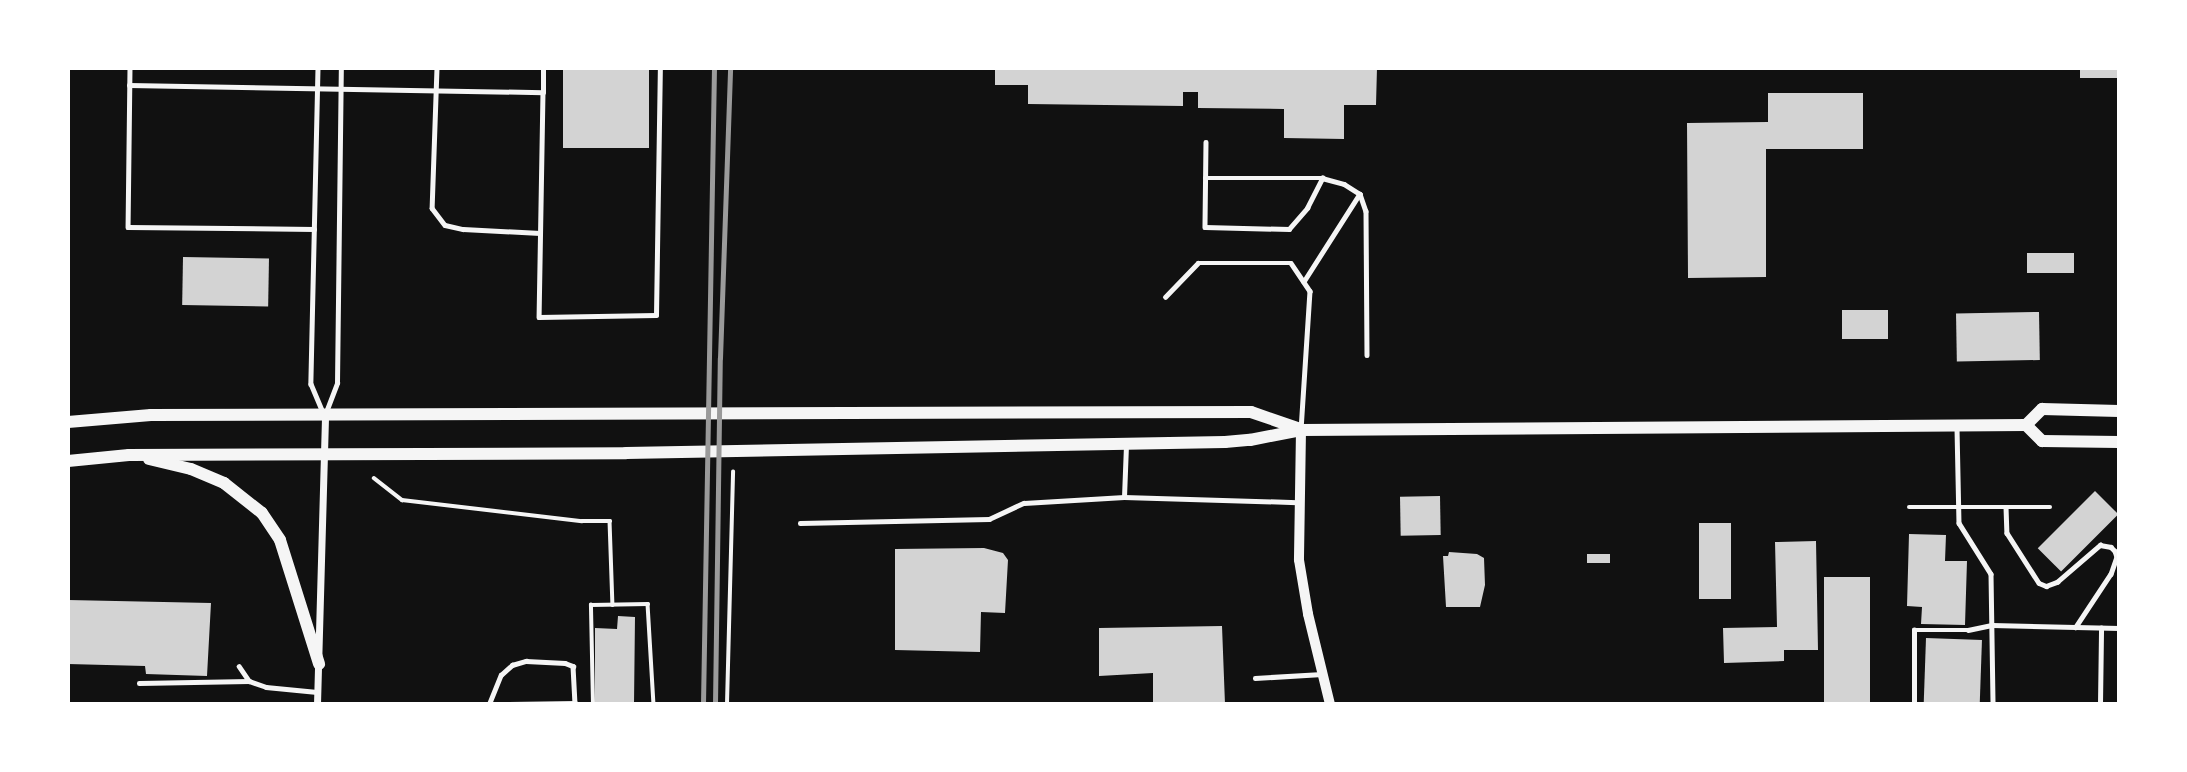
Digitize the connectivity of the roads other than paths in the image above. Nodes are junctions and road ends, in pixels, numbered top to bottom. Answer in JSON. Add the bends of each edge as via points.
{"nodes":[{"id":1,"x":130,"y":68,"type":"edge"},
{"id":2,"x":318,"y":68,"type":"edge"},
{"id":3,"x":341,"y":68,"type":"edge"},
{"id":4,"x":438,"y":68,"type":"edge"},
{"id":5,"x":543,"y":68,"type":"edge"},
{"id":6,"x":660,"y":68,"type":"edge"},
{"id":7,"x":130,"y":85,"type":"junction"},
{"id":8,"x":318,"y":86,"type":"junction"},
{"id":9,"x":341,"y":87,"type":"junction"},
{"id":10,"x":437,"y":88,"type":"junction"},
{"id":11,"x":543,"y":92,"type":"junction"},
{"id":12,"x":1206,"y":142,"type":"dead end"},
{"id":13,"x":1205,"y":178,"type":"junction"},
{"id":14,"x":1322,"y":178,"type":"junction"},
{"id":15,"x":1360,"y":194,"type":"junction"},
{"id":16,"x":314,"y":229,"type":"junction"},
{"id":17,"x":540,"y":233,"type":"junction"},
{"id":18,"x":1304,"y":282,"type":"junction"},
{"id":19,"x":1165,"y":297,"type":"dead end"},
{"id":20,"x":1367,"y":355,"type":"dead end"},
{"id":21,"x":2119,"y":411,"type":"edge"},
{"id":22,"x":325,"y":416,"type":"junction"},
{"id":23,"x":68,"y":422,"type":"edge"},
{"id":24,"x":1957,"y":424,"type":"junction"},
{"id":25,"x":2026,"y":425,"type":"junction"},
{"id":26,"x":1301,"y":430,"type":"junction"},
{"id":27,"x":2119,"y":442,"type":"edge"},
{"id":28,"x":1126,"y":443,"type":"junction"},
{"id":29,"x":326,"y":452,"type":"junction"},
{"id":30,"x":129,"y":455,"type":"junction"},
{"id":31,"x":68,"y":461,"type":"edge"},
{"id":32,"x":1124,"y":497,"type":"junction"},
{"id":33,"x":1298,"y":502,"type":"junction"},
{"id":34,"x":1958,"y":507,"type":"junction"},
{"id":35,"x":2006,"y":507,"type":"junction"},
{"id":36,"x":2050,"y":507,"type":"dead end"},
{"id":37,"x":1909,"y":508,"type":"dead end"},
{"id":38,"x":800,"y":523,"type":"dead end"},
{"id":39,"x":1992,"y":625,"type":"junction"},
{"id":40,"x":2076,"y":627,"type":"junction"},
{"id":41,"x":2101,"y":628,"type":"junction"},
{"id":42,"x":2119,"y":628,"type":"edge"},
{"id":43,"x":319,"y":664,"type":"junction"},
{"id":44,"x":239,"y":666,"type":"dead end"},
{"id":45,"x":1323,"y":674,"type":"junction"},
{"id":46,"x":1255,"y":678,"type":"dead end"},
{"id":47,"x":249,"y":681,"type":"junction"},
{"id":48,"x":139,"y":683,"type":"dead end"},
{"id":49,"x":317,"y":692,"type":"junction"},
{"id":50,"x":317,"y":704,"type":"edge"},
{"id":51,"x":489,"y":704,"type":"edge"},
{"id":52,"x":509,"y":704,"type":"edge"},
{"id":53,"x":575,"y":704,"type":"edge"},
{"id":54,"x":1330,"y":704,"type":"edge"},
{"id":55,"x":1914,"y":704,"type":"edge"},
{"id":56,"x":1993,"y":704,"type":"edge"},
{"id":57,"x":2100,"y":704,"type":"edge"}],
"edges":[{"from":1,"to":7,"type":"lane"},
{"from":2,"to":8,"type":"lane"},
{"from":3,"to":9,"type":"lane"},
{"from":4,"to":10,"type":"lane"},
{"from":5,"to":11,"type":"lane"},
{"from":6,"to":17,"type":"lane","via":[[656,315],[539,317]]},
{"from":7,"to":8,"type":"lane"},
{"from":7,"to":16,"type":"lane","via":[[128,227]]},
{"from":8,"to":9,"type":"lane"},
{"from":8,"to":16,"type":"lane"},
{"from":9,"to":10,"type":"lane"},
{"from":9,"to":22,"type":"lane","via":[[337,383]]},
{"from":10,"to":11,"type":"lane"},
{"from":10,"to":17,"type":"lane","via":[[432,208],[445,225]]},
{"from":11,"to":17,"type":"lane"},
{"from":12,"to":13,"type":"lane"},
{"from":13,"to":14,"type":"lane"},
{"from":13,"to":14,"type":"lane","via":[[1205,227],[1290,229]]},
{"from":14,"to":15,"type":"lane"},
{"from":15,"to":18,"type":"lane"},
{"from":15,"to":20,"type":"lane","via":[[1366,211]]},
{"from":16,"to":22,"type":"lane","via":[[311,384]]},
{"from":18,"to":19,"type":"lane","via":[[1291,263],[1198,263]]},
{"from":18,"to":26,"type":"lane","via":[[1310,301]]},
{"from":21,"to":25,"type":"main road","via":[[2042,409]]},
{"from":22,"to":23,"type":"main road","via":[[151,415]]},
{"from":22,"to":26,"type":"main road","via":[[1251,412]]},
{"from":22,"to":29,"type":"street"},
{"from":24,"to":25,"type":"main road"},
{"from":24,"to":26,"type":"main road"},
{"from":24,"to":34,"type":"lane"},
{"from":25,"to":27,"type":"main road","via":[[2042,441]]},
{"from":26,"to":28,"type":"main road","via":[[1250,440]]},
{"from":26,"to":33,"type":"street"},
{"from":28,"to":29,"type":"main road","via":[[626,453]]},
{"from":28,"to":32,"type":"lane"},
{"from":29,"to":30,"type":"main road"},
{"from":29,"to":43,"type":"street"},
{"from":30,"to":31,"type":"main road"},
{"from":30,"to":43,"type":"main road","via":[[191,469],[224,483],[262,513],[280,540]]},
{"from":32,"to":33,"type":"lane"},
{"from":32,"to":38,"type":"lane","via":[[1024,503],[989,519]]},
{"from":33,"to":45,"type":"street","via":[[1299,560]]},
{"from":34,"to":35,"type":"lane"},
{"from":34,"to":37,"type":"lane"},
{"from":34,"to":39,"type":"lane","via":[[1959,523],[1991,574]]},
{"from":35,"to":36,"type":"lane"},
{"from":35,"to":40,"type":"lane","via":[[2007,533],[2039,583],[2046,586],[2100,545],[2115,551],[2111,574]]},
{"from":39,"to":40,"type":"lane"},
{"from":39,"to":55,"type":"lane","via":[[1914,630]]},
{"from":39,"to":56,"type":"lane"},
{"from":40,"to":41,"type":"lane"},
{"from":41,"to":42,"type":"lane"},
{"from":41,"to":57,"type":"lane"},
{"from":43,"to":49,"type":"street"},
{"from":44,"to":47,"type":"lane"},
{"from":45,"to":46,"type":"lane"},
{"from":45,"to":54,"type":"street"},
{"from":47,"to":48,"type":"lane"},
{"from":47,"to":49,"type":"lane"},
{"from":49,"to":50,"type":"street"},
{"from":51,"to":53,"type":"lane","via":[[501,675],[526,661],[573,666]]},
{"from":52,"to":53,"type":"lane"}]}
